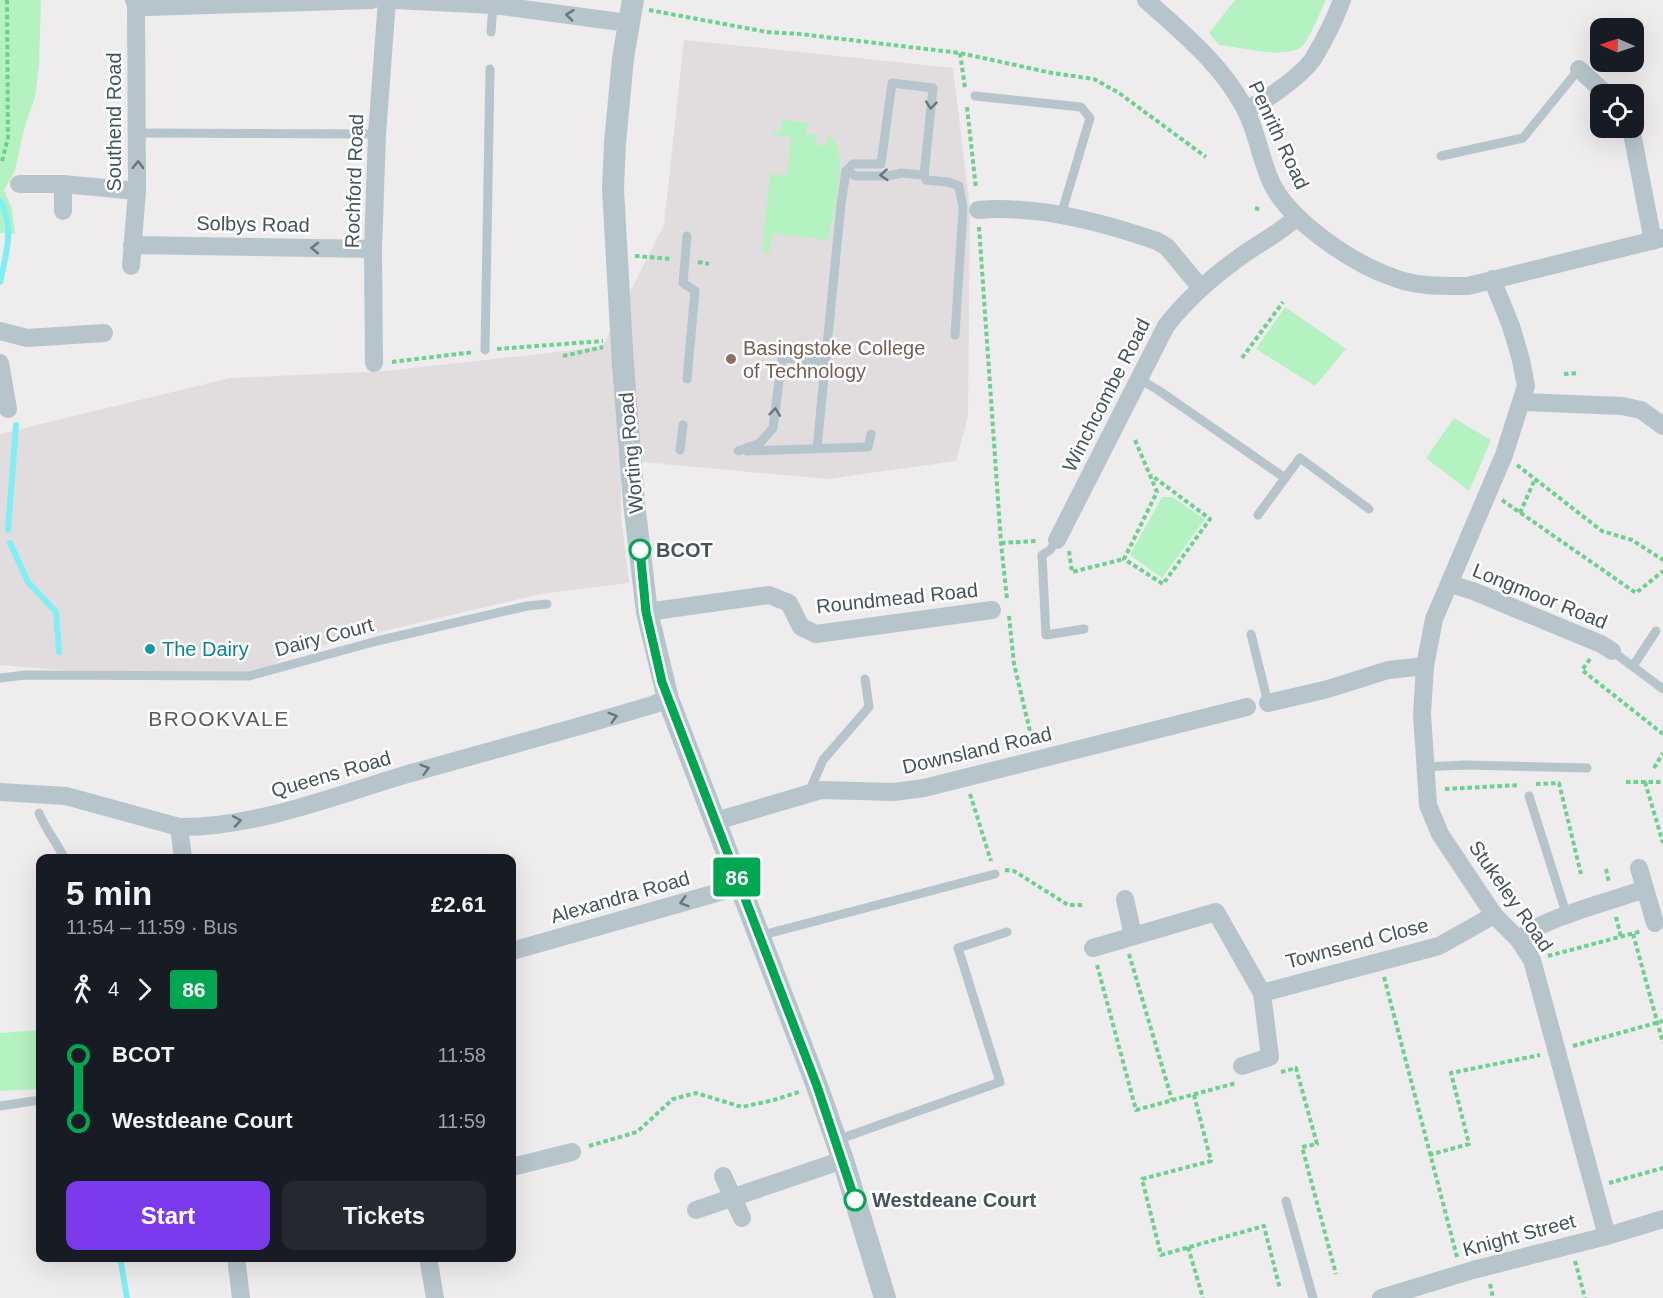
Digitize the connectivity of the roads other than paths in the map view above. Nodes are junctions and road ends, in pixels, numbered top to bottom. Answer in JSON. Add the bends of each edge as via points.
{"nodes":[{"id":1,"x":372,"y":0,"type":"edge"},
{"id":2,"x":387,"y":0,"type":"edge"},
{"id":3,"x":396,"y":0,"type":"edge"},
{"id":4,"x":1146,"y":0,"type":"edge"},
{"id":5,"x":1342,"y":0,"type":"edge"},
{"id":6,"x":135,"y":2,"type":"edge"},
{"id":7,"x":493,"y":5,"type":"junction"},
{"id":8,"x":635,"y":10,"type":"edge"},
{"id":9,"x":491,"y":32,"type":"dead end"},
{"id":10,"x":490,"y":69,"type":"dead end"},
{"id":11,"x":1579,"y":69,"type":"joint"},
{"id":12,"x":1595,"y":84,"type":"edge"},
{"id":13,"x":970,"y":95,"type":"road end"},
{"id":14,"x":1246,"y":109,"type":"junction"},
{"id":15,"x":138,"y":133,"type":"junction"},
{"id":16,"x":377,"y":134,"type":"junction"},
{"id":17,"x":1633,"y":138,"type":"edge"},
{"id":18,"x":1441,"y":156,"type":"dead end"},
{"id":19,"x":846,"y":171,"type":"junction"},
{"id":20,"x":924,"y":175,"type":"junction"},
{"id":21,"x":19,"y":184,"type":"dead end"},
{"id":22,"x":63,"y":184,"type":"junction"},
{"id":23,"x":137,"y":191,"type":"junction"},
{"id":24,"x":978,"y":210,"type":"road end"},
{"id":25,"x":63,"y":211,"type":"dead end"},
{"id":26,"x":1061,"y":215,"type":"junction"},
{"id":27,"x":1297,"y":217,"type":"junction"},
{"id":28,"x":687,"y":236,"type":"dead end"},
{"id":29,"x":1658,"y":240,"type":"edge"},
{"id":30,"x":132,"y":245,"type":"junction"},
{"id":31,"x":373,"y":249,"type":"junction"},
{"id":32,"x":131,"y":266,"type":"dead end"},
{"id":33,"x":1492,"y":279,"type":"junction"},
{"id":34,"x":1201,"y":288,"type":"junction"},
{"id":35,"x":0,"y":331,"type":"edge"},
{"id":36,"x":104,"y":333,"type":"dead end"},
{"id":37,"x":955,"y":335,"type":"dead end"},
{"id":38,"x":485,"y":350,"type":"road end"},
{"id":39,"x":826,"y":362,"type":"junction"},
{"id":40,"x":0,"y":363,"type":"edge"},
{"id":41,"x":374,"y":363,"type":"road end"},
{"id":42,"x":1138,"y":378,"type":"junction"},
{"id":43,"x":687,"y":379,"type":"dead end"},
{"id":44,"x":1522,"y":402,"type":"junction"},
{"id":45,"x":8,"y":408,"type":"dead end"},
{"id":46,"x":682,"y":425,"type":"dead end"},
{"id":47,"x":1663,"y":426,"type":"edge"},
{"id":48,"x":871,"y":434,"type":"dead end"},
{"id":49,"x":817,"y":448,"type":"junction"},
{"id":50,"x":680,"y":450,"type":"dead end"},
{"id":51,"x":1285,"y":478,"type":"junction"},
{"id":52,"x":1369,"y":509,"type":"dead end"},
{"id":53,"x":1258,"y":514,"type":"dead end"},
{"id":54,"x":1060,"y":543,"type":"joint"},
{"id":55,"x":1450,"y":584,"type":"junction"},
{"id":56,"x":547,"y":604,"type":"dead end"},
{"id":57,"x":992,"y":610,"type":"dead end"},
{"id":58,"x":646,"y":612,"type":"junction"},
{"id":59,"x":1084,"y":629,"type":"dead end"},
{"id":60,"x":1656,"y":631,"type":"dead end"},
{"id":61,"x":1251,"y":634,"type":"dead end"},
{"id":62,"x":1607,"y":647,"type":"joint"},
{"id":63,"x":1425,"y":666,"type":"junction"},
{"id":64,"x":1633,"y":666,"type":"junction"},
{"id":65,"x":0,"y":678,"type":"edge"},
{"id":66,"x":865,"y":680,"type":"dead end"},
{"id":67,"x":1663,"y":689,"type":"edge"},
{"id":68,"x":668,"y":699,"type":"junction"},
{"id":69,"x":1268,"y":703,"type":"joint"},
{"id":70,"x":1247,"y":707,"type":"dead end"},
{"id":71,"x":1424,"y":767,"type":"junction"},
{"id":72,"x":1587,"y":768,"type":"dead end"},
{"id":73,"x":0,"y":792,"type":"edge"},
{"id":74,"x":808,"y":794,"type":"junction"},
{"id":75,"x":1529,"y":796,"type":"dead end"},
{"id":76,"x":39,"y":813,"type":"dead end"},
{"id":77,"x":716,"y":821,"type":"junction"},
{"id":78,"x":179,"y":827,"type":"junction"},
{"id":79,"x":62,"y":854,"type":"edge"},
{"id":80,"x":182,"y":854,"type":"edge"},
{"id":81,"x":1639,"y":868,"type":"dead end"},
{"id":82,"x":995,"y":874,"type":"road end"},
{"id":83,"x":741,"y":886,"type":"junction"},
{"id":84,"x":1645,"y":889,"type":"junction"},
{"id":85,"x":1125,"y":899,"type":"dead end"},
{"id":86,"x":1494,"y":915,"type":"junction"},
{"id":87,"x":1567,"y":916,"type":"junction"},
{"id":88,"x":1655,"y":923,"type":"dead end"},
{"id":89,"x":1007,"y":932,"type":"dead end"},
{"id":90,"x":759,"y":936,"type":"junction"},
{"id":91,"x":1129,"y":937,"type":"junction"},
{"id":92,"x":1518,"y":940,"type":"junction"},
{"id":93,"x":516,"y":950,"type":"edge"},
{"id":94,"x":1094,"y":953,"type":"road end"},
{"id":95,"x":1262,"y":993,"type":"junction"},
{"id":96,"x":1241,"y":1074,"type":"road end"},
{"id":97,"x":36,"y":1101,"type":"edge"},
{"id":98,"x":0,"y":1106,"type":"edge"},
{"id":99,"x":839,"y":1150,"type":"junction"},
{"id":100,"x":572,"y":1152,"type":"road end"},
{"id":101,"x":516,"y":1166,"type":"edge"},
{"id":102,"x":723,"y":1176,"type":"dead end"},
{"id":103,"x":733,"y":1197,"type":"junction"},
{"id":104,"x":1286,"y":1201,"type":"dead end"},
{"id":105,"x":696,"y":1210,"type":"dead end"},
{"id":106,"x":742,"y":1218,"type":"dead end"},
{"id":107,"x":1663,"y":1219,"type":"edge"},
{"id":108,"x":1607,"y":1236,"type":"junction"},
{"id":109,"x":237,"y":1262,"type":"edge"},
{"id":110,"x":429,"y":1262,"type":"edge"},
{"id":111,"x":241,"y":1298,"type":"edge"},
{"id":112,"x":435,"y":1298,"type":"edge"},
{"id":113,"x":885,"y":1298,"type":"edge"},
{"id":114,"x":1313,"y":1298,"type":"edge"},
{"id":115,"x":1385,"y":1298,"type":"edge"}],
"edges":[{"from":1,"to":6,"type":"street","via":[[147,7]]},
{"from":2,"to":16,"type":"street","name":"Rochford Road"},
{"from":3,"to":7,"type":"street"},
{"from":4,"to":14,"type":"street","name":"Penrith Road","via":[[1188,38],[1229,83]]},
{"from":5,"to":14,"type":"street","via":[[1312,60],[1280,88]]},
{"from":6,"to":15,"type":"street","name":"Southend Road"},
{"from":8,"to":7,"type":"street","one_way":true},
{"from":7,"to":9,"type":"lane"},
{"from":8,"to":58,"type":"street","name":"Worting Road","via":[[615,143],[614,189],[623,366]]},
{"from":10,"to":38,"type":"lane"},
{"from":11,"to":12,"type":"street"},
{"from":11,"to":18,"type":"lane","via":[[1523,138]]},
{"from":13,"to":26,"type":"lane","via":[[1081,107],[1090,118]]},
{"from":14,"to":27,"type":"street","name":"Penrith Road","via":[[1272,183]]},
{"from":15,"to":16,"type":"lane"},
{"from":23,"to":15,"type":"street","name":"Southend Road","one_way":true},
{"from":16,"to":31,"type":"street","name":"Rochford Road"},
{"from":17,"to":29,"type":"street"},
{"from":20,"to":19,"type":"lane","one_way":true,"via":[[856,176]]},
{"from":19,"to":20,"type":"lane","one_way":true,"via":[[853,164],[881,164],[892,83],[933,88]]},
{"from":19,"to":39,"type":"lane"},
{"from":20,"to":37,"type":"lane","via":[[926,180],[959,186],[963,208]]},
{"from":21,"to":22,"type":"street"},
{"from":22,"to":23,"type":"street"},
{"from":22,"to":25,"type":"street"},
{"from":23,"to":30,"type":"street","name":"Southend Road"},
{"from":24,"to":26,"type":"street"},
{"from":26,"to":34,"type":"street","via":[[1157,241],[1175,255]]},
{"from":27,"to":33,"type":"street","name":"Penrith Road","via":[[1358,261],[1393,278],[1439,286],[1468,286]]},
{"from":27,"to":34,"type":"street","name":"Winchcombe Road"},
{"from":28,"to":43,"type":"lane","via":[[683,283],[695,291]]},
{"from":29,"to":33,"type":"street","name":"Penrith Road"},
{"from":31,"to":30,"type":"street","name":"Solbys Road","one_way":true},
{"from":30,"to":32,"type":"street","name":"Southend Road"},
{"from":31,"to":41,"type":"street","name":"Rochford Road"},
{"from":33,"to":44,"type":"street","name":"Stukeley Road","via":[[1521,360],[1526,386]]},
{"from":34,"to":42,"type":"street","name":"Winchcombe Road","via":[[1184,302],[1166,326]]},
{"from":35,"to":36,"type":"street","via":[[27,338]]},
{"from":39,"to":49,"type":"lane"},
{"from":49,"to":39,"type":"lane","one_way":true,"via":[[738,451],[760,443],[773,428],[782,358]]},
{"from":40,"to":45,"type":"street"},
{"from":42,"to":51,"type":"lane"},
{"from":42,"to":54,"type":"street","name":"Winchcombe Road"},
{"from":44,"to":47,"type":"street","via":[[1622,406],[1641,410]]},
{"from":44,"to":55,"type":"street","name":"Stukeley Road"},
{"from":46,"to":50,"type":"lane"},
{"from":48,"to":49,"type":"lane","via":[[868,447]]},
{"from":51,"to":52,"type":"lane","via":[[1300,458]]},
{"from":51,"to":53,"type":"lane"},
{"from":54,"to":59,"type":"lane","via":[[1042,555],[1046,635]]},
{"from":55,"to":62,"type":"street","name":"Longmoor Road"},
{"from":55,"to":63,"type":"street","name":"Stukeley Road","via":[[1434,619]]},
{"from":56,"to":65,"type":"lane","name":"Dairy Court","via":[[377,641],[249,676]]},
{"from":57,"to":58,"type":"street","name":"Roundmead Road","via":[[816,634],[801,627],[789,603],[769,595]]},
{"from":58,"to":68,"type":"street","name":"Worting Road"},
{"from":60,"to":64,"type":"lane"},
{"from":61,"to":69,"type":"lane"},
{"from":62,"to":64,"type":"lane"},
{"from":63,"to":69,"type":"street","via":[[1388,670],[1328,690]]},
{"from":63,"to":71,"type":"street","name":"Stukeley Road"},
{"from":64,"to":67,"type":"lane"},
{"from":66,"to":74,"type":"lane","via":[[869,707],[823,760]]},
{"from":68,"to":77,"type":"street","name":"Worting Road"},
{"from":78,"to":68,"type":"street","name":"Queens Road","one_way":true,"via":[[276,814]]},
{"from":70,"to":74,"type":"street","name":"Downsland Road","via":[[924,788],[894,792],[821,790]]},
{"from":71,"to":72,"type":"lane"},
{"from":71,"to":86,"type":"street","name":"Stukeley Road","via":[[1430,815]]},
{"from":73,"to":78,"type":"street","name":"Queens Road","via":[[66,796]]},
{"from":74,"to":77,"type":"street","name":"Downsland Road"},
{"from":75,"to":87,"type":"lane"},
{"from":76,"to":79,"type":"lane"},
{"from":77,"to":83,"type":"street","name":"Worting Road"},
{"from":78,"to":80,"type":"street"},
{"from":81,"to":84,"type":"street"},
{"from":82,"to":90,"type":"lane"},
{"from":83,"to":90,"type":"street","name":"Worting Road"},
{"from":83,"to":93,"type":"street","name":"Alexandra Road","one_way":true},
{"from":84,"to":87,"type":"street"},
{"from":84,"to":88,"type":"street"},
{"from":85,"to":91,"type":"street"},
{"from":86,"to":92,"type":"street","name":"Stukeley Road"},
{"from":86,"to":95,"type":"street","name":"Townsend Close","via":[[1439,946]]},
{"from":87,"to":92,"type":"street"},
{"from":89,"to":99,"type":"lane","via":[[958,948],[1000,1082]]},
{"from":90,"to":99,"type":"street","name":"Worting Road"},
{"from":91,"to":94,"type":"street"},
{"from":91,"to":95,"type":"street","via":[[1216,912]]},
{"from":92,"to":108,"type":"street","name":"Stukeley Road","via":[[1532,960]]},
{"from":95,"to":96,"type":"street","via":[[1270,1057]]},
{"from":97,"to":98,"type":"lane"},
{"from":99,"to":103,"type":"street"},
{"from":99,"to":113,"type":"street","name":"Worting Road"},
{"from":100,"to":101,"type":"street"},
{"from":102,"to":103,"type":"street"},
{"from":103,"to":105,"type":"street"},
{"from":103,"to":106,"type":"street"},
{"from":104,"to":114,"type":"lane"},
{"from":107,"to":108,"type":"street","name":"Knight Street"},
{"from":108,"to":115,"type":"street","name":"Knight Street","via":[[1473,1270]]},
{"from":109,"to":111,"type":"street"},
{"from":110,"to":112,"type":"street"}]}
